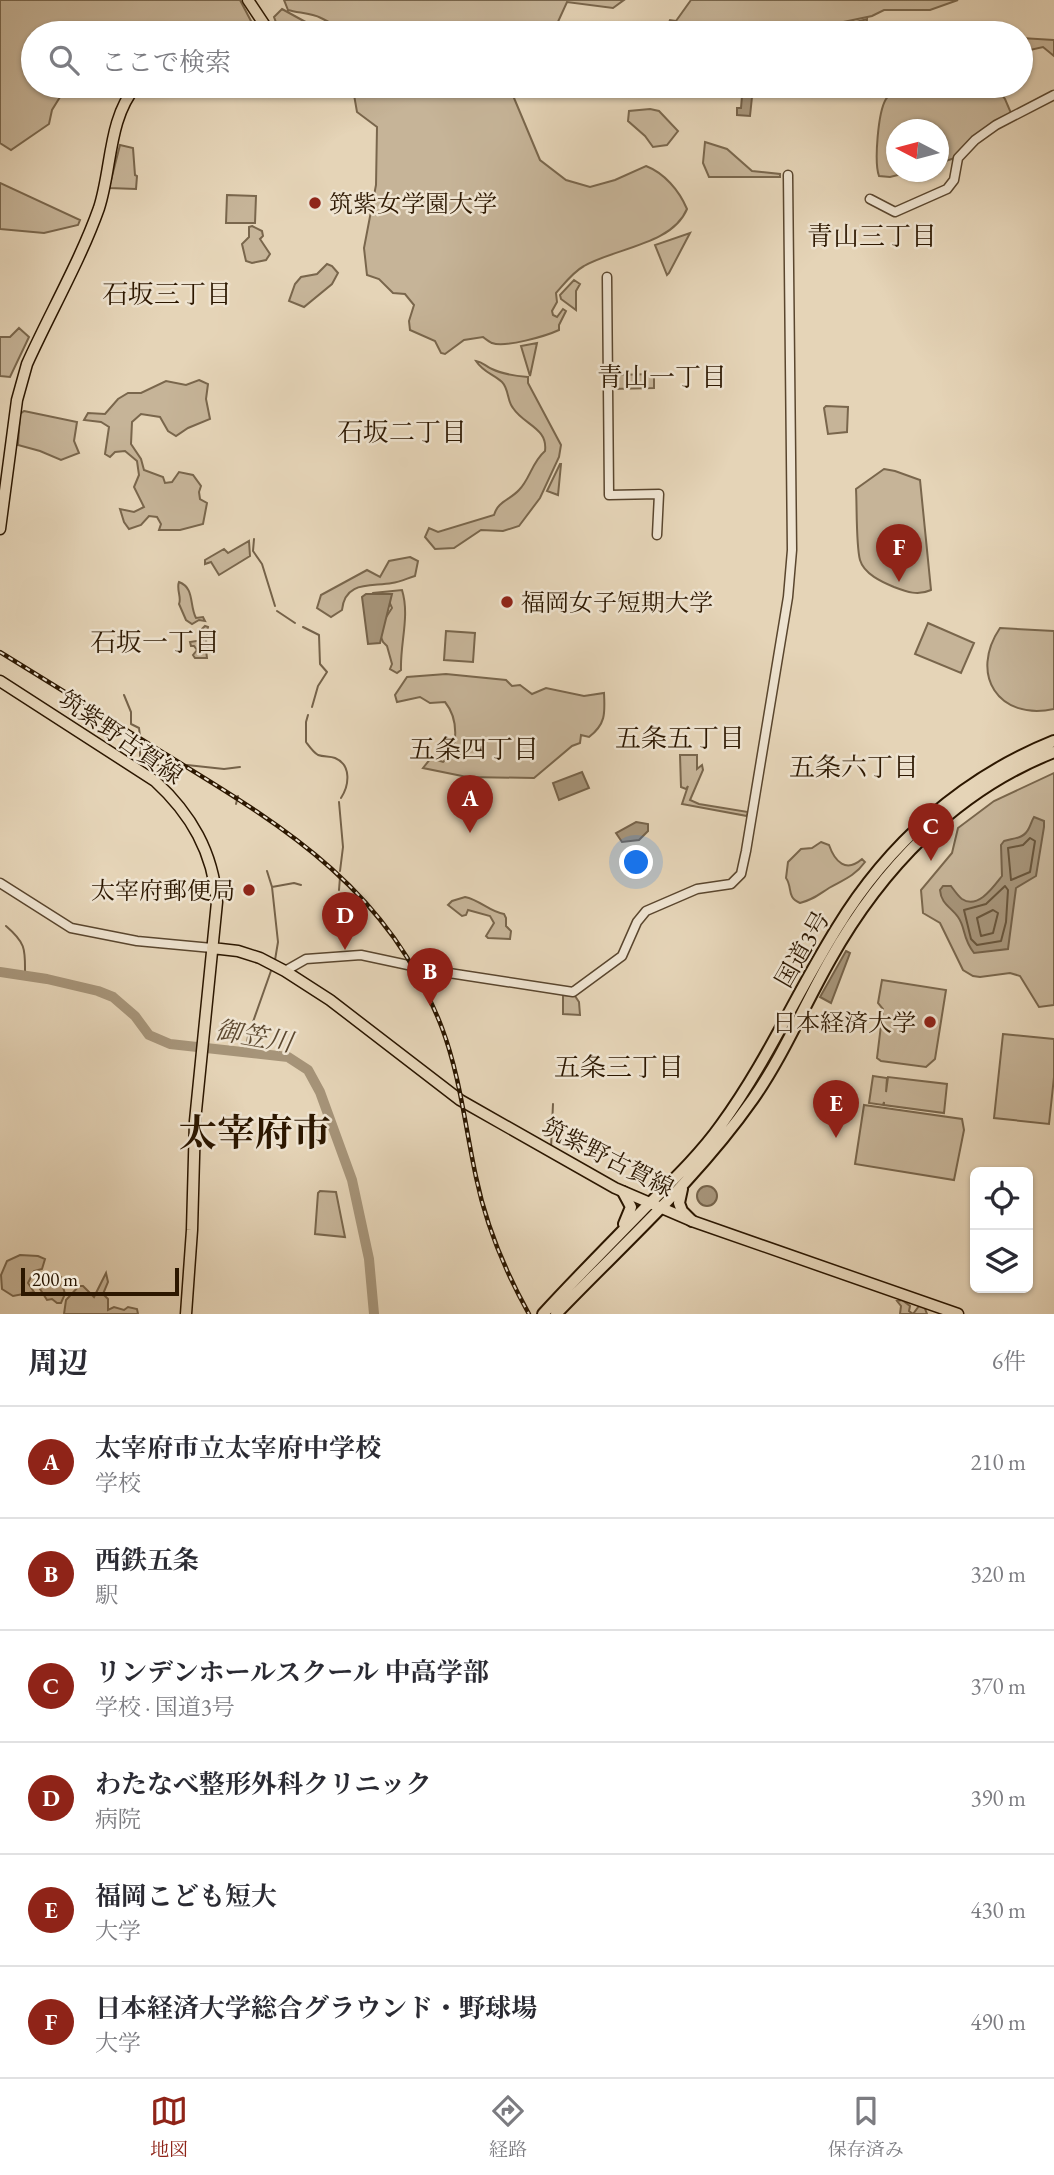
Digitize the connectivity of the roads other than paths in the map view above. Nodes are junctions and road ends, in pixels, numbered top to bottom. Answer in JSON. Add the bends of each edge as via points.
{"nodes":[{"id":1,"x":249,"y":1,"type":"edge"},
{"id":2,"x":262,"y":21,"type":"edge"},
{"id":3,"x":1054,"y":95,"type":"edge"},
{"id":4,"x":127,"y":98,"type":"edge"},
{"id":5,"x":788,"y":175,"type":"dead end"},
{"id":6,"x":870,"y":199,"type":"dead end"},
{"id":7,"x":607,"y":277,"type":"dead end"},
{"id":8,"x":0,"y":529,"type":"edge"},
{"id":9,"x":657,"y":535,"type":"dead end"},
{"id":10,"x":0,"y":681,"type":"edge"},
{"id":11,"x":1054,"y":741,"type":"edge"},
{"id":12,"x":1054,"y":752,"type":"edge"},
{"id":13,"x":0,"y":883,"type":"edge"},
{"id":14,"x":212,"y":947,"type":"junction"},
{"id":15,"x":277,"y":967,"type":"junction"},
{"id":16,"x":688,"y":1180,"type":"junction"},
{"id":17,"x":623,"y":1192,"type":"junction"},
{"id":18,"x":655,"y":1206,"type":"junction"},
{"id":19,"x":692,"y":1221,"type":"junction"},
{"id":20,"x":615,"y":1238,"type":"junction"},
{"id":21,"x":593,"y":1268,"type":"junction"},
{"id":22,"x":186,"y":1314,"type":"edge"},
{"id":23,"x":543,"y":1314,"type":"edge"},
{"id":24,"x":556,"y":1314,"type":"edge"},
{"id":25,"x":958,"y":1314,"type":"edge"}],
"edges":[{"from":1,"to":2,"type":"main road"},
{"from":3,"to":6,"type":"street","via":[[975,141],[959,156],[954,180],[947,189],[895,212]]},
{"from":4,"to":8,"type":"main road","via":[[93,222],[23,375]]},
{"from":5,"to":15,"type":"street","via":[[791,569],[741,874],[731,884],[697,889],[646,911],[622,957],[573,992],[361,955],[306,959]]},
{"from":7,"to":9,"type":"street","via":[[609,495],[659,494]]},
{"from":10,"to":14,"type":"main road","name":"筑紫野古賀線","via":[[144,773],[175,799],[195,825],[212,871],[217,901]]},
{"from":11,"to":18,"type":"highway","name":"国道3号","via":[[957,795],[880,866],[837,927],[747,1090]]},
{"from":12,"to":16,"type":"highway","name":"国道3号","via":[[962,803],[887,874],[845,934],[754,1097]]},
{"from":13,"to":14,"type":"street","via":[[71,929],[137,941]]},
{"from":14,"to":15,"type":"main road","name":"筑紫野古賀線","via":[[239,951]]},
{"from":14,"to":22,"type":"main road","via":[[195,1121]]},
{"from":15,"to":17,"type":"main road","name":"筑紫野古賀線","via":[[330,1000],[460,1100]]},
{"from":16,"to":18,"type":"highway","name":"国道3号"},
{"from":16,"to":19,"type":"highway","via":[[678,1203]]},
{"from":17,"to":18,"type":"main road","name":"筑紫野古賀線"},
{"from":17,"to":20,"type":"highway","via":[[631,1209]]},
{"from":18,"to":19,"type":"main road","name":"筑紫野古賀線"},
{"from":18,"to":20,"type":"highway","name":"国道3号"},
{"from":18,"to":21,"type":"highway","name":"国道3号"},
{"from":19,"to":25,"type":"main road","name":"筑紫野古賀線"},
{"from":20,"to":21,"type":"highway","name":"国道3号"},
{"from":21,"to":23,"type":"highway","name":"国道3号"},
{"from":21,"to":24,"type":"highway","name":"国道3号"}]}
